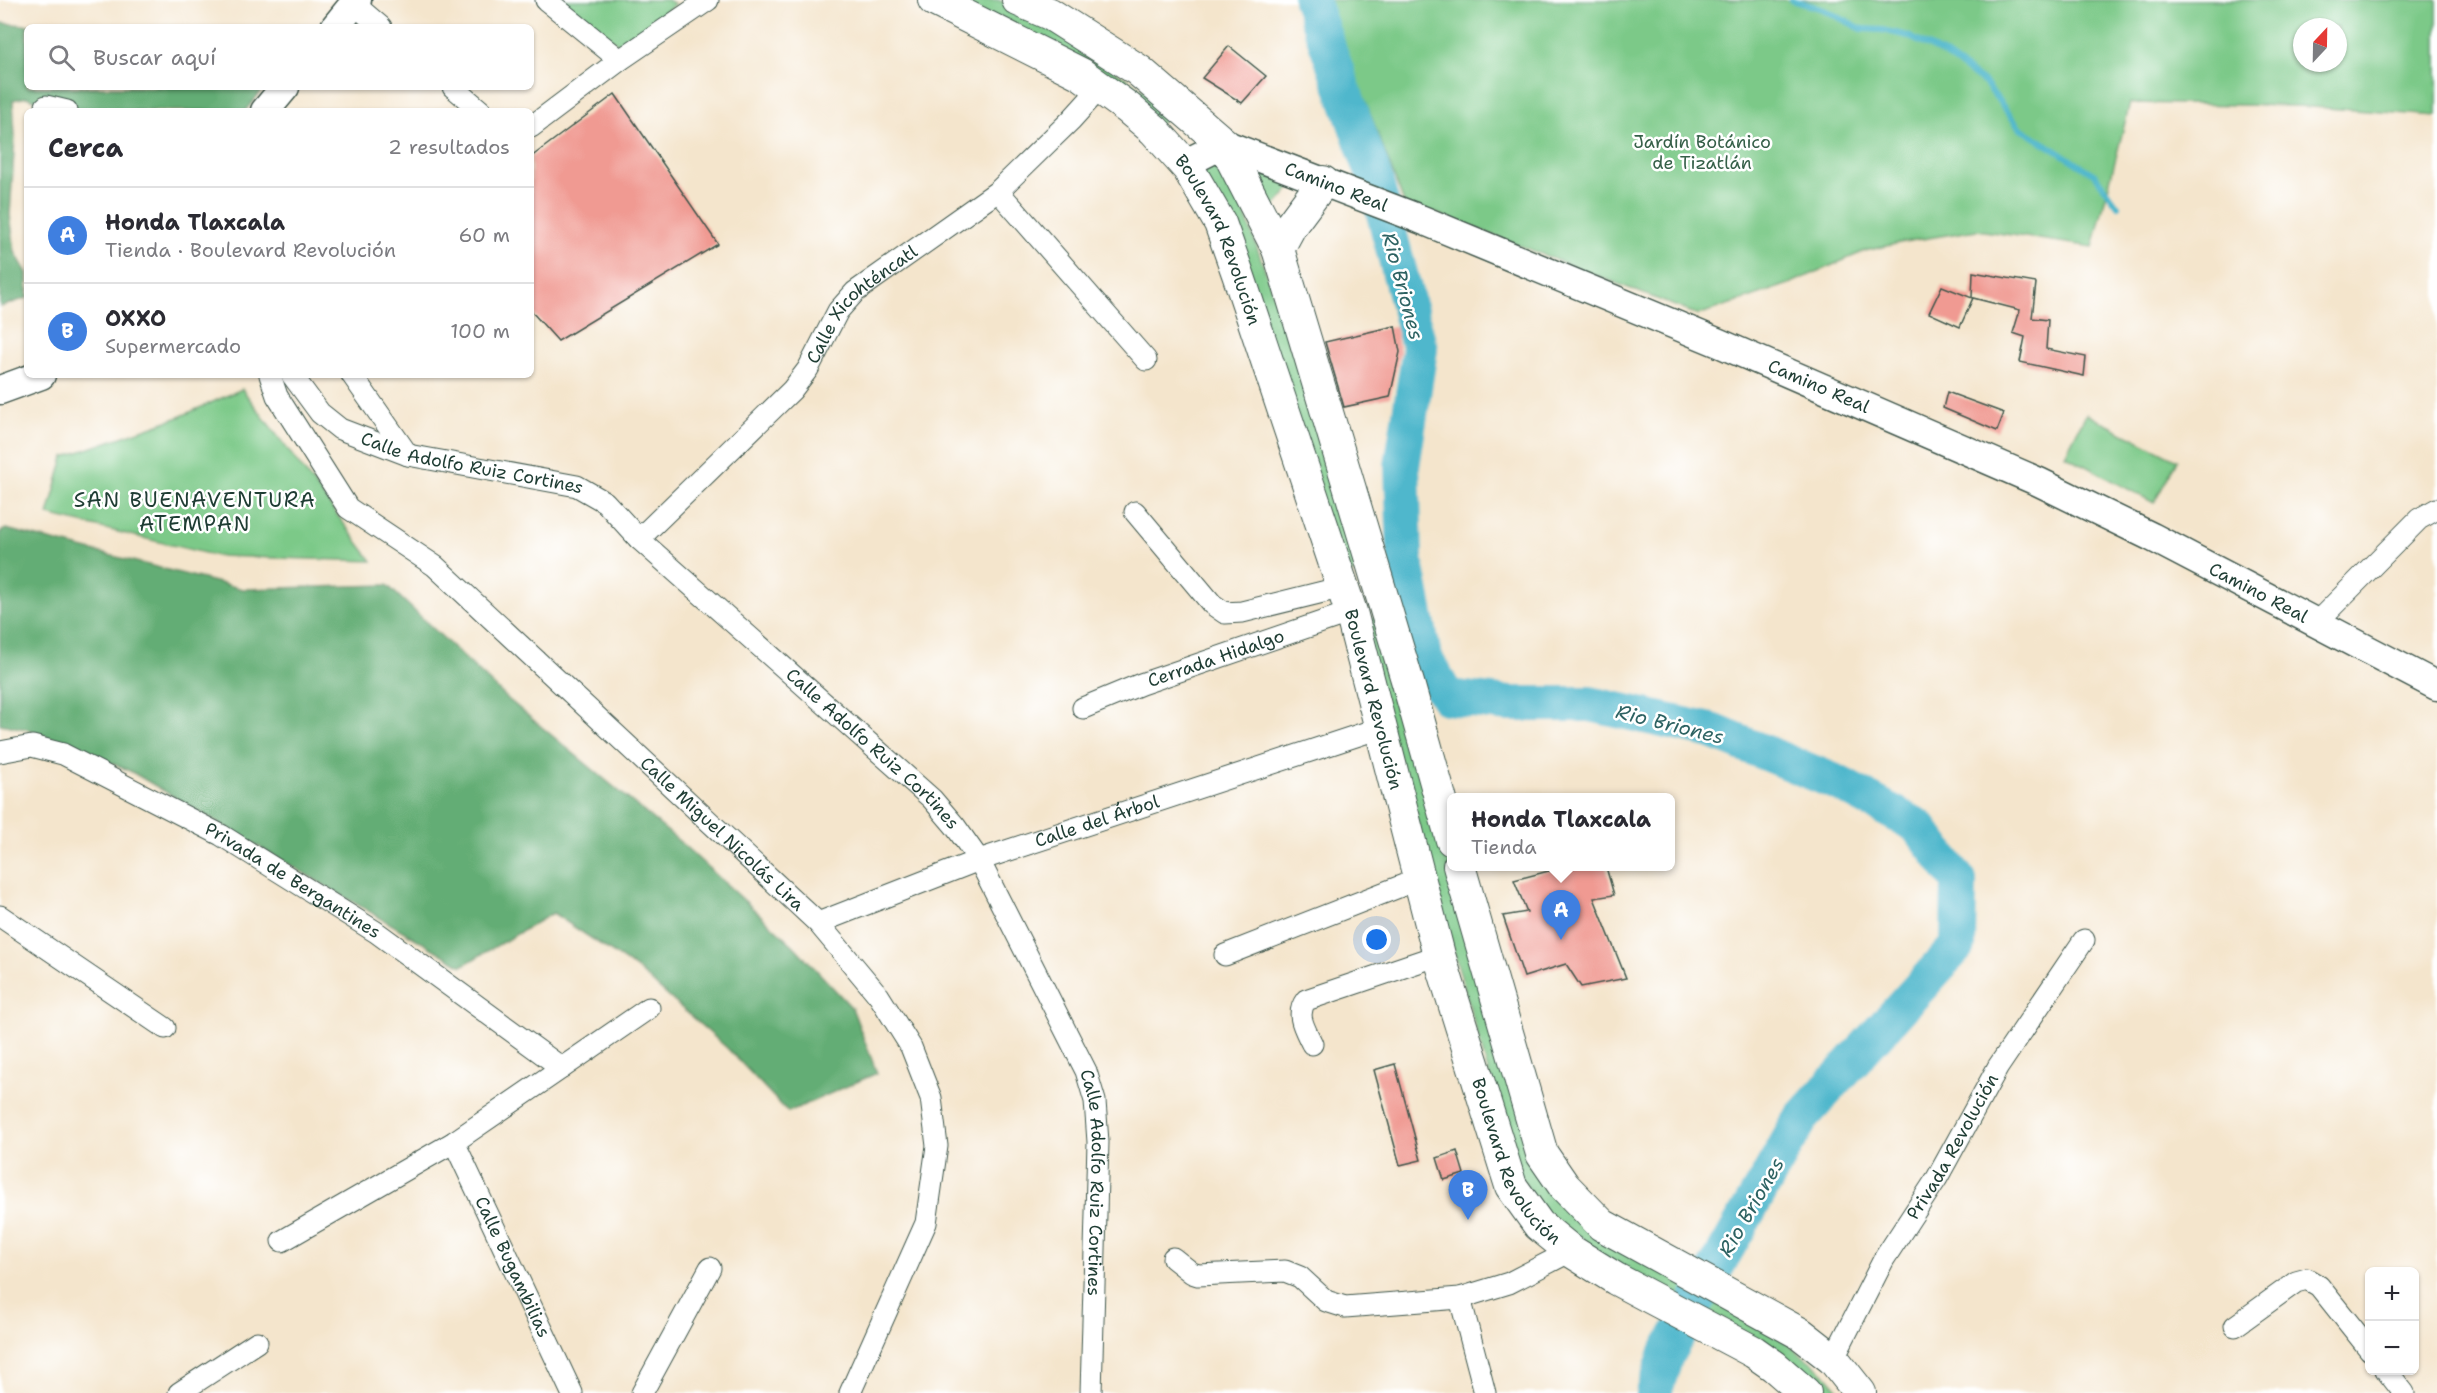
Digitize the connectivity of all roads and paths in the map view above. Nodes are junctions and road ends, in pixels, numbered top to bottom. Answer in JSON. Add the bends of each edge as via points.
{"nodes":[{"id":1,"x":546,"y":0,"type":"edge"},
{"id":2,"x":934,"y":0,"type":"edge"},
{"id":3,"x":1018,"y":0,"type":"edge"},
{"id":4,"x":355,"y":2,"type":"edge"},
{"id":5,"x":699,"y":2,"type":"edge"},
{"id":6,"x":337,"y":24,"type":"edge"},
{"id":7,"x":378,"y":24,"type":"edge"},
{"id":8,"x":620,"y":60,"type":"junction"},
{"id":9,"x":1100,"y":88,"type":"junction"},
{"id":10,"x":282,"y":90,"type":"edge"},
{"id":11,"x":457,"y":90,"type":"edge"},
{"id":12,"x":46,"y":106,"type":"dead end"},
{"id":13,"x":54,"y":108,"type":"edge"},
{"id":14,"x":268,"y":108,"type":"edge"},
{"id":15,"x":478,"y":108,"type":"edge"},
{"id":16,"x":534,"y":125,"type":"edge"},
{"id":17,"x":1224,"y":144,"type":"junction"},
{"id":18,"x":1184,"y":164,"type":"junction"},
{"id":19,"x":1323,"y":182,"type":"junction"},
{"id":20,"x":998,"y":191,"type":"junction"},
{"id":21,"x":1278,"y":249,"type":"junction"},
{"id":22,"x":1146,"y":360,"type":"dead end"},
{"id":23,"x":33,"y":378,"type":"edge"},
{"id":24,"x":271,"y":378,"type":"edge"},
{"id":25,"x":294,"y":378,"type":"edge"},
{"id":26,"x":354,"y":378,"type":"edge"},
{"id":27,"x":0,"y":390,"type":"edge"},
{"id":28,"x":408,"y":455,"type":"junction"},
{"id":29,"x":2437,"y":509,"type":"edge"},
{"id":30,"x":1135,"y":512,"type":"dead end"},
{"id":31,"x":639,"y":539,"type":"junction"},
{"id":32,"x":1347,"y":599,"type":"junction"},
{"id":33,"x":2316,"y":623,"type":"junction"},
{"id":34,"x":2437,"y":686,"type":"edge"},
{"id":35,"x":1083,"y":708,"type":"dead end"},
{"id":36,"x":1380,"y":728,"type":"junction"},
{"id":37,"x":0,"y":752,"type":"edge"},
{"id":38,"x":1447,"y":822,"type":"edge"},
{"id":39,"x":979,"y":860,"type":"junction"},
{"id":40,"x":1460,"y":871,"type":"edge"},
{"id":41,"x":1419,"y":879,"type":"junction"},
{"id":42,"x":0,"y":916,"type":"edge"},
{"id":43,"x":818,"y":923,"type":"junction"},
{"id":44,"x":2084,"y":940,"type":"dead end"},
{"id":45,"x":1225,"y":955,"type":"dead end"},
{"id":46,"x":1439,"y":955,"type":"junction"},
{"id":47,"x":649,"y":1008,"type":"dead end"},
{"id":48,"x":165,"y":1028,"type":"dead end"},
{"id":49,"x":1312,"y":1044,"type":"dead end"},
{"id":50,"x":562,"y":1068,"type":"junction"},
{"id":51,"x":454,"y":1142,"type":"junction"},
{"id":52,"x":282,"y":1241,"type":"dead end"},
{"id":53,"x":1571,"y":1251,"type":"junction"},
{"id":54,"x":1173,"y":1258,"type":"dead end"},
{"id":55,"x":710,"y":1268,"type":"dead end"},
{"id":56,"x":1460,"y":1298,"type":"junction"},
{"id":57,"x":2235,"y":1326,"type":"dead end"},
{"id":58,"x":257,"y":1342,"type":"dead end"},
{"id":59,"x":2365,"y":1344,"type":"edge"},
{"id":60,"x":1833,"y":1359,"type":"junction"},
{"id":61,"x":2389,"y":1375,"type":"edge"},
{"id":62,"x":179,"y":1393,"type":"edge"},
{"id":63,"x":572,"y":1393,"type":"edge"},
{"id":64,"x":642,"y":1393,"type":"edge"},
{"id":65,"x":850,"y":1393,"type":"edge"},
{"id":66,"x":1091,"y":1393,"type":"edge"},
{"id":67,"x":1485,"y":1393,"type":"edge"},
{"id":68,"x":1805,"y":1393,"type":"edge"},
{"id":69,"x":1860,"y":1393,"type":"edge"},
{"id":70,"x":2404,"y":1393,"type":"edge"}],
"edges":[{"from":1,"to":8,"type":"street"},
{"from":2,"to":9,"type":"main road","name":"Boulevard Revolución","via":[[1050,57]]},
{"from":3,"to":17,"type":"main road","name":"Boulevard Revolución","via":[[1050,14],[1138,70]]},
{"from":4,"to":6,"type":"main road"},
{"from":4,"to":7,"type":"street"},
{"from":5,"to":8,"type":"street"},
{"from":8,"to":16,"type":"street"},
{"from":9,"to":18,"type":"main road","name":"Boulevard Revolución","via":[[1154,130]]},
{"from":9,"to":20,"type":"street","name":"Calle Xicohténcatl"},
{"from":10,"to":14,"type":"main road"},
{"from":11,"to":15,"type":"street"},
{"from":12,"to":13,"type":"street"},
{"from":17,"to":18,"type":"main road"},
{"from":17,"to":19,"type":"main road","name":"Camino Real"},
{"from":17,"to":21,"type":"main road","name":"Boulevard Revolución"},
{"from":18,"to":32,"type":"main road","name":"Boulevard Revolución","via":[[1220,223]]},
{"from":19,"to":21,"type":"main road"},
{"from":19,"to":33,"type":"main road","name":"Camino Real","via":[[1729,347],[2039,482]]},
{"from":20,"to":22,"type":"street"},
{"from":20,"to":31,"type":"street","name":"Calle Xicohténcatl","via":[[855,292],[838,311],[808,369],[792,390]]},
{"from":21,"to":38,"type":"main road","name":"Boulevard Revolución"},
{"from":23,"to":27,"type":"main road"},
{"from":24,"to":43,"type":"street","name":"Calle Miguel Nicolás Lira","via":[[278,396],[348,508],[435,566]]},
{"from":25,"to":28,"type":"street","name":"Calle Adolfo Ruiz Cortines","via":[[320,413],[340,429]]},
{"from":26,"to":28,"type":"street"},
{"from":28,"to":31,"type":"street","name":"Calle Adolfo Ruiz Cortines","via":[[577,486],[605,502]]},
{"from":29,"to":33,"type":"street","via":[[2420,519]]},
{"from":30,"to":32,"type":"street","name":"Cerrada Hidalgo","via":[[1212,604],[1225,613]]},
{"from":31,"to":39,"type":"street","name":"Calle Adolfo Ruiz Cortines","via":[[932,799]]},
{"from":32,"to":35,"type":"street","name":"Cerrada Hidalgo"},
{"from":32,"to":36,"type":"main road","name":"Boulevard Revolución"},
{"from":33,"to":34,"type":"main road","name":"Camino Real"},
{"from":36,"to":39,"type":"street","name":"Calle del Árbol"},
{"from":36,"to":41,"type":"main road","name":"Boulevard Revolución"},
{"from":37,"to":50,"type":"street","name":"Privada de Bergantines","via":[[32,746],[63,754],[221,835],[375,932]]},
{"from":39,"to":43,"type":"street","name":"Calle del Árbol"},
{"from":39,"to":66,"type":"street","name":"Calle Adolfo Ruiz Cortines","via":[[1086,1071],[1095,1101],[1098,1142]]},
{"from":40,"to":60,"type":"main road","name":"Boulevard Revolución","via":[[1542,1154],[1564,1186],[1602,1225],[1774,1317]]},
{"from":41,"to":45,"type":"street"},
{"from":41,"to":46,"type":"main road","name":"Boulevard Revolución"},
{"from":42,"to":48,"type":"street"},
{"from":43,"to":65,"type":"street","name":"Calle Miguel Nicolás Lira","via":[[879,996],[911,1047],[930,1098],[937,1146],[926,1223]]},
{"from":44,"to":60,"type":"street","name":"Privada Revolución","via":[[1998,1067],[1937,1178],[1884,1259]]},
{"from":46,"to":49,"type":"street","via":[[1306,1000],[1300,1016]]},
{"from":46,"to":53,"type":"main road","name":"Boulevard Revolución","via":[[1511,1186],[1539,1225]]},
{"from":47,"to":50,"type":"street"},
{"from":50,"to":51,"type":"street"},
{"from":51,"to":52,"type":"street"},
{"from":51,"to":63,"type":"street","name":"Calle Bugambilias"},
{"from":53,"to":56,"type":"street","via":[[1509,1284]]},
{"from":53,"to":68,"type":"main road","name":"Boulevard Revolución","via":[[1754,1352]]},
{"from":54,"to":56,"type":"street","via":[[1198,1275],[1285,1270],[1300,1276],[1326,1301],[1345,1308]]},
{"from":55,"to":64,"type":"street"},
{"from":56,"to":67,"type":"street"},
{"from":57,"to":59,"type":"street","via":[[2296,1281],[2307,1279],[2319,1286]]},
{"from":58,"to":62,"type":"street"},
{"from":60,"to":69,"type":"main road","name":"Boulevard Revolución"},
{"from":61,"to":70,"type":"street"}]}
